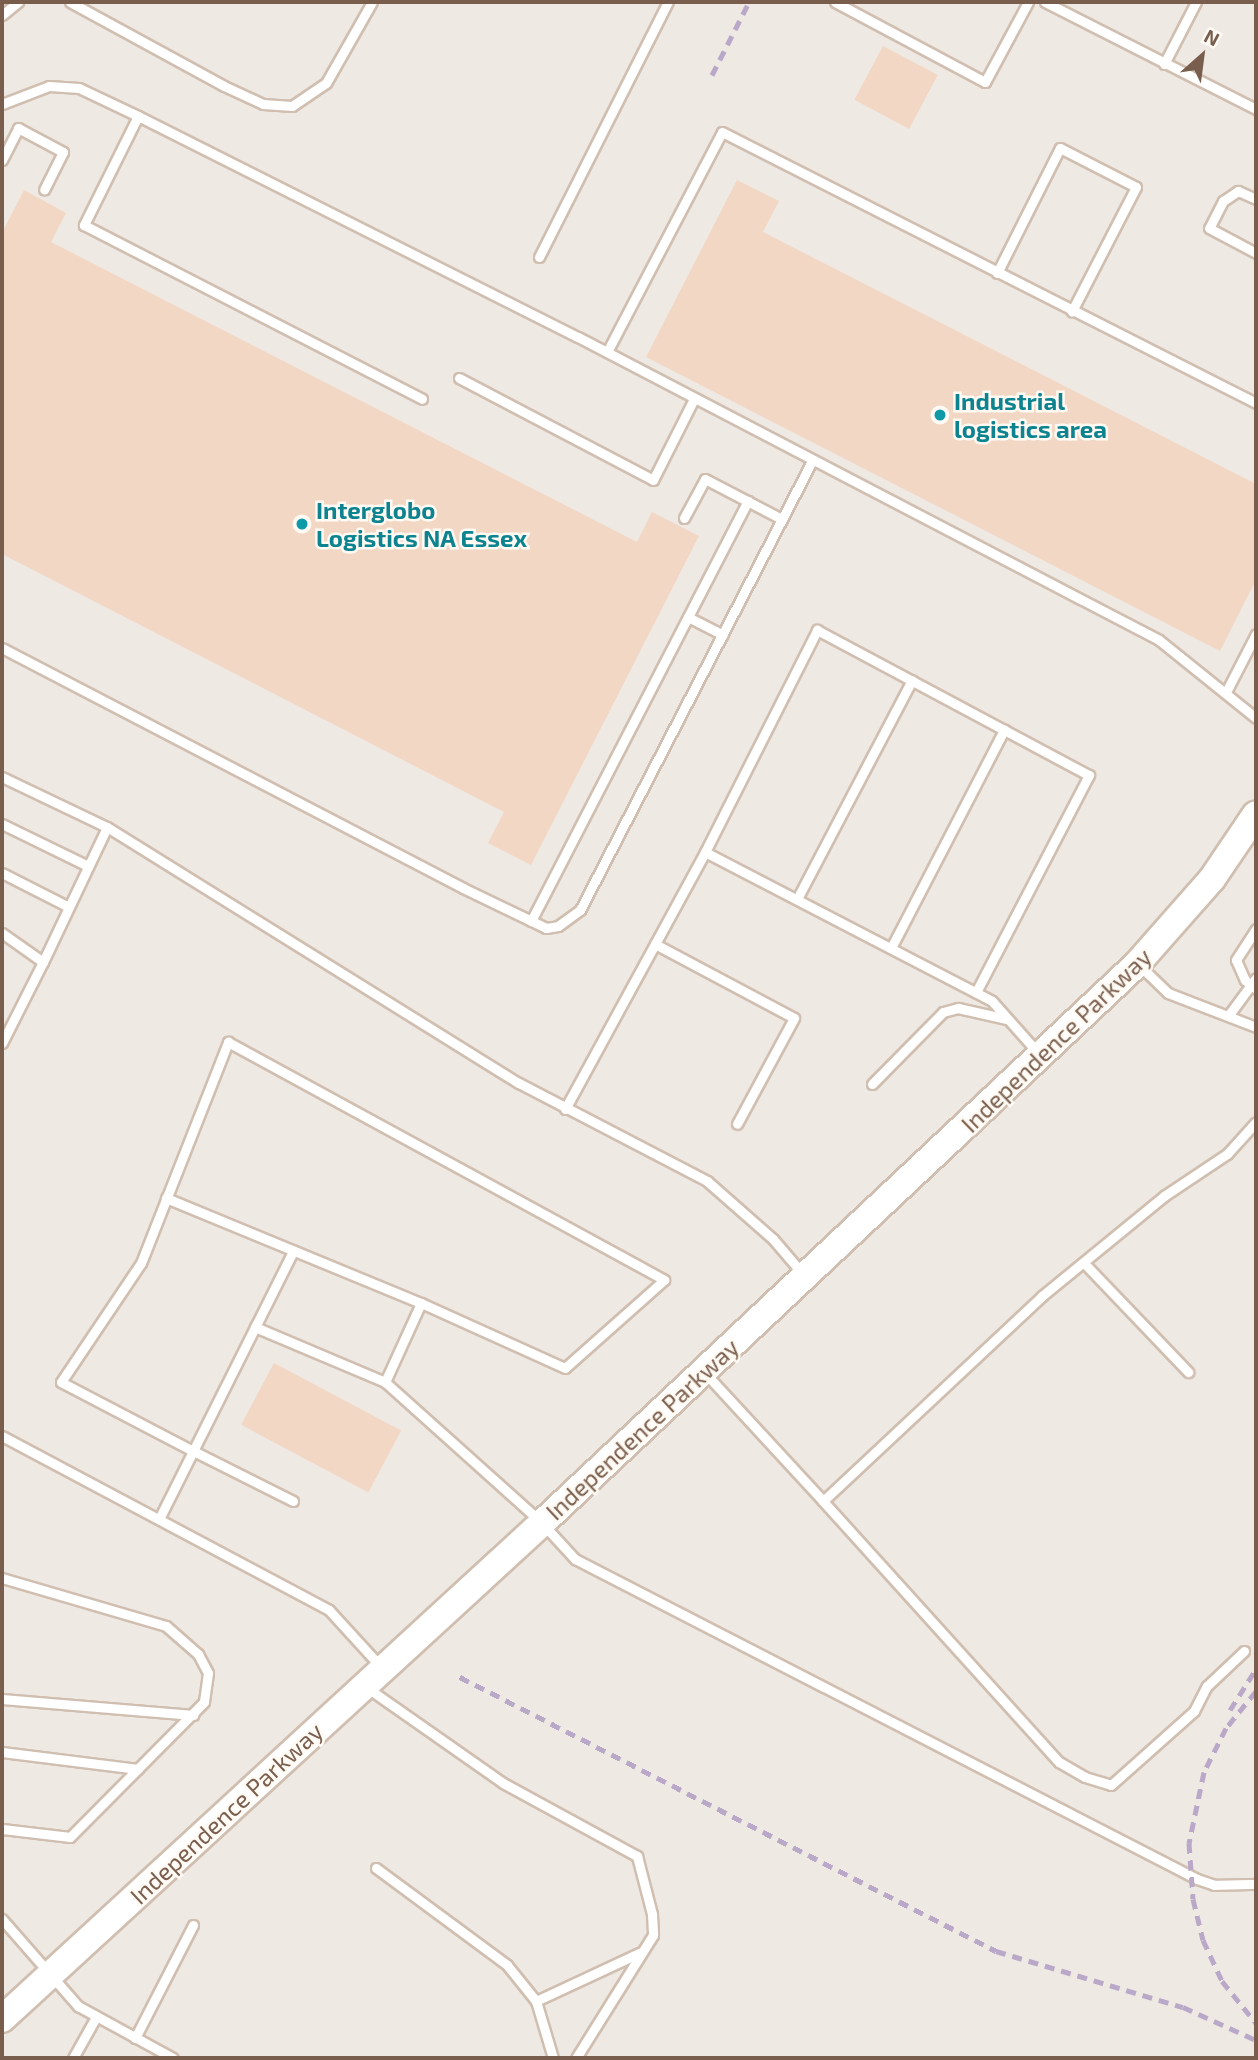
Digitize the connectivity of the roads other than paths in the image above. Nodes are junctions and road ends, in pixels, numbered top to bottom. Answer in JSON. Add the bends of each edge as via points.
{"nodes":[{"id":1,"x":18,"y":2,"type":"edge"},
{"id":2,"x":70,"y":2,"type":"edge"},
{"id":3,"x":372,"y":2,"type":"edge"},
{"id":4,"x":668,"y":2,"type":"edge"},
{"id":5,"x":835,"y":2,"type":"edge"},
{"id":6,"x":1028,"y":2,"type":"edge"},
{"id":7,"x":1045,"y":2,"type":"edge"},
{"id":8,"x":1196,"y":2,"type":"edge"},
{"id":9,"x":2,"y":15,"type":"edge"},
{"id":10,"x":1164,"y":64,"type":"junction"},
{"id":11,"x":2,"y":104,"type":"edge"},
{"id":12,"x":1256,"y":109,"type":"edge"},
{"id":13,"x":138,"y":116,"type":"junction"},
{"id":14,"x":2,"y":160,"type":"edge"},
{"id":15,"x":44,"y":190,"type":"dead end"},
{"id":16,"x":1256,"y":200,"type":"edge"},
{"id":17,"x":1256,"y":253,"type":"edge"},
{"id":18,"x":539,"y":257,"type":"dead end"},
{"id":19,"x":997,"y":273,"type":"junction"},
{"id":20,"x":1072,"y":311,"type":"junction"},
{"id":21,"x":607,"y":352,"type":"junction"},
{"id":22,"x":459,"y":378,"type":"dead end"},
{"id":23,"x":422,"y":399,"type":"dead end"},
{"id":24,"x":694,"y":399,"type":"junction"},
{"id":25,"x":1256,"y":403,"type":"edge"},
{"id":26,"x":812,"y":461,"type":"junction"},
{"id":27,"x":748,"y":501,"type":"junction"},
{"id":28,"x":684,"y":518,"type":"dead end"},
{"id":29,"x":782,"y":519,"type":"junction"},
{"id":30,"x":688,"y":617,"type":"junction"},
{"id":31,"x":1256,"y":634,"type":"edge"},
{"id":32,"x":723,"y":635,"type":"junction"},
{"id":33,"x":2,"y":648,"type":"edge"},
{"id":34,"x":912,"y":680,"type":"junction"},
{"id":35,"x":1226,"y":692,"type":"junction"},
{"id":36,"x":1256,"y":719,"type":"edge"},
{"id":37,"x":1004,"y":730,"type":"junction"},
{"id":38,"x":2,"y":777,"type":"edge"},
{"id":39,"x":1256,"y":814,"type":"edge"},
{"id":40,"x":2,"y":824,"type":"edge"},
{"id":41,"x":107,"y":827,"type":"junction"},
{"id":42,"x":705,"y":852,"type":"junction"},
{"id":43,"x":88,"y":866,"type":"junction"},
{"id":44,"x":2,"y":873,"type":"edge"},
{"id":45,"x":797,"y":899,"type":"junction"},
{"id":46,"x":69,"y":908,"type":"junction"},
{"id":47,"x":531,"y":921,"type":"junction"},
{"id":48,"x":1256,"y":929,"type":"edge"},
{"id":49,"x":2,"y":933,"type":"edge"},
{"id":50,"x":655,"y":944,"type":"junction"},
{"id":51,"x":891,"y":948,"type":"junction"},
{"id":52,"x":43,"y":962,"type":"junction"},
{"id":53,"x":1138,"y":964,"type":"junction"},
{"id":54,"x":1256,"y":978,"type":"edge"},
{"id":55,"x":1253,"y":988,"type":"edge"},
{"id":56,"x":976,"y":992,"type":"junction"},
{"id":57,"x":1228,"y":1016,"type":"junction"},
{"id":58,"x":1007,"y":1018,"type":"junction"},
{"id":59,"x":1256,"y":1027,"type":"edge"},
{"id":60,"x":2,"y":1043,"type":"edge"},
{"id":61,"x":1040,"y":1056,"type":"junction"},
{"id":62,"x":872,"y":1084,"type":"dead end"},
{"id":63,"x":565,"y":1109,"type":"junction"},
{"id":64,"x":1256,"y":1122,"type":"edge"},
{"id":65,"x":737,"y":1124,"type":"dead end"},
{"id":66,"x":166,"y":1198,"type":"junction"},
{"id":67,"x":293,"y":1251,"type":"junction"},
{"id":68,"x":1084,"y":1263,"type":"junction"},
{"id":69,"x":806,"y":1277,"type":"junction"},
{"id":70,"x":421,"y":1303,"type":"junction"},
{"id":71,"x":255,"y":1327,"type":"junction"},
{"id":72,"x":704,"y":1371,"type":"junction"},
{"id":73,"x":1188,"y":1371,"type":"dead end"},
{"id":74,"x":385,"y":1382,"type":"junction"},
{"id":75,"x":2,"y":1436,"type":"edge"},
{"id":76,"x":193,"y":1451,"type":"junction"},
{"id":77,"x":293,"y":1501,"type":"dead end"},
{"id":78,"x":823,"y":1501,"type":"junction"},
{"id":79,"x":159,"y":1519,"type":"junction"},
{"id":80,"x":542,"y":1523,"type":"junction"},
{"id":81,"x":2,"y":1578,"type":"edge"},
{"id":82,"x":1244,"y":1651,"type":"dead end"},
{"id":83,"x":373,"y":1678,"type":"junction"},
{"id":84,"x":2,"y":1699,"type":"edge"},
{"id":85,"x":193,"y":1715,"type":"junction"},
{"id":86,"x":2,"y":1752,"type":"edge"},
{"id":87,"x":138,"y":1769,"type":"junction"},
{"id":88,"x":2,"y":1829,"type":"edge"},
{"id":89,"x":376,"y":1868,"type":"dead end"},
{"id":90,"x":1256,"y":1884,"type":"edge"},
{"id":91,"x":2,"y":1919,"type":"edge"},
{"id":92,"x":193,"y":1925,"type":"dead end"},
{"id":93,"x":641,"y":1952,"type":"junction"},
{"id":94,"x":48,"y":1976,"type":"junction"},
{"id":95,"x":536,"y":2001,"type":"junction"},
{"id":96,"x":96,"y":2017,"type":"junction"},
{"id":97,"x":2,"y":2019,"type":"edge"},
{"id":98,"x":135,"y":2038,"type":"junction"},
{"id":99,"x":73,"y":2058,"type":"edge"},
{"id":100,"x":173,"y":2058,"type":"edge"},
{"id":101,"x":553,"y":2058,"type":"edge"},
{"id":102,"x":576,"y":2058,"type":"edge"}],
"edges":[{"from":1,"to":9,"type":"lane"},
{"from":2,"to":3,"type":"lane","via":[[224,86],[263,104],[292,106],[326,83]]},
{"from":4,"to":18,"type":"lane"},
{"from":5,"to":6,"type":"lane","via":[[985,82]]},
{"from":7,"to":10,"type":"lane"},
{"from":8,"to":10,"type":"lane"},
{"from":10,"to":12,"type":"lane"},
{"from":11,"to":13,"type":"lane","via":[[50,86],[79,88]]},
{"from":13,"to":21,"type":"lane"},
{"from":13,"to":23,"type":"lane","via":[[83,225]]},
{"from":14,"to":15,"type":"lane","via":[[18,128],[63,152]]},
{"from":16,"to":17,"type":"lane","via":[[1238,191],[1223,201],[1209,228]]},
{"from":19,"to":20,"type":"lane"},
{"from":19,"to":20,"type":"lane","via":[[1060,148],[1136,187]]},
{"from":19,"to":21,"type":"lane","via":[[722,132]]},
{"from":20,"to":25,"type":"lane"},
{"from":21,"to":24,"type":"lane"},
{"from":22,"to":24,"type":"lane","via":[[653,481]]},
{"from":24,"to":26,"type":"lane"},
{"from":26,"to":29,"type":"lane"},
{"from":26,"to":35,"type":"lane","via":[[1159,640]]},
{"from":27,"to":28,"type":"lane","via":[[705,479]]},
{"from":27,"to":29,"type":"lane"},
{"from":27,"to":30,"type":"lane"},
{"from":29,"to":32,"type":"lane"},
{"from":30,"to":32,"type":"lane"},
{"from":30,"to":47,"type":"lane"},
{"from":31,"to":35,"type":"lane"},
{"from":32,"to":47,"type":"lane","via":[[580,910],[558,926],[546,928]]},
{"from":33,"to":47,"type":"lane"},
{"from":34,"to":37,"type":"lane"},
{"from":34,"to":42,"type":"lane","via":[[817,630]]},
{"from":34,"to":45,"type":"lane"},
{"from":35,"to":36,"type":"lane"},
{"from":37,"to":51,"type":"lane"},
{"from":37,"to":56,"type":"lane","via":[[1089,775]]},
{"from":38,"to":41,"type":"lane"},
{"from":39,"to":53,"type":"main road","name":"Independence Parkway","via":[[1205,887]]},
{"from":40,"to":43,"type":"lane"},
{"from":41,"to":43,"type":"lane"},
{"from":41,"to":63,"type":"lane"},
{"from":42,"to":45,"type":"lane"},
{"from":42,"to":50,"type":"lane"},
{"from":43,"to":46,"type":"lane"},
{"from":44,"to":46,"type":"lane"},
{"from":45,"to":51,"type":"lane"},
{"from":46,"to":52,"type":"lane"},
{"from":48,"to":55,"type":"lane","via":[[1236,960]]},
{"from":49,"to":52,"type":"lane"},
{"from":50,"to":63,"type":"lane"},
{"from":50,"to":65,"type":"lane","via":[[794,1018]]},
{"from":51,"to":56,"type":"lane"},
{"from":52,"to":60,"type":"lane"},
{"from":53,"to":57,"type":"lane","via":[[1168,993]]},
{"from":53,"to":61,"type":"main road","name":"Independence Parkway"},
{"from":54,"to":55,"type":"lane"},
{"from":55,"to":57,"type":"lane"},
{"from":56,"to":58,"type":"lane"},
{"from":57,"to":59,"type":"lane"},
{"from":58,"to":61,"type":"lane"},
{"from":58,"to":62,"type":"lane","via":[[958,1008],[943,1012]]},
{"from":61,"to":69,"type":"main road","name":"Independence Parkway"},
{"from":63,"to":69,"type":"lane","via":[[707,1181],[773,1239]]},
{"from":64,"to":68,"type":"lane","via":[[1227,1154],[1164,1196]]},
{"from":66,"to":67,"type":"lane"},
{"from":66,"to":70,"type":"lane","via":[[228,1042],[664,1280],[565,1368]]},
{"from":66,"to":76,"type":"lane","via":[[141,1263],[61,1382]]},
{"from":67,"to":70,"type":"lane"},
{"from":67,"to":71,"type":"lane"},
{"from":68,"to":73,"type":"lane"},
{"from":68,"to":78,"type":"lane","via":[[1042,1296]]},
{"from":69,"to":72,"type":"main road","name":"Independence Parkway"},
{"from":70,"to":74,"type":"lane"},
{"from":71,"to":74,"type":"lane"},
{"from":71,"to":76,"type":"lane"},
{"from":72,"to":78,"type":"lane"},
{"from":72,"to":80,"type":"main road","name":"Independence Parkway"},
{"from":74,"to":80,"type":"lane"},
{"from":75,"to":79,"type":"lane"},
{"from":76,"to":77,"type":"lane"},
{"from":76,"to":79,"type":"lane"},
{"from":78,"to":82,"type":"lane","via":[[1059,1762],[1086,1777],[1111,1785],[1194,1711],[1207,1686]]},
{"from":79,"to":83,"type":"lane","via":[[329,1610]]},
{"from":80,"to":83,"type":"main road","name":"Independence Parkway"},
{"from":80,"to":90,"type":"lane","via":[[575,1559],[1190,1876],[1214,1885]]},
{"from":81,"to":85,"type":"lane","via":[[166,1626],[198,1654],[208,1673],[204,1702]]},
{"from":83,"to":93,"type":"lane","via":[[503,1783],[637,1856],[653,1935]]},
{"from":83,"to":94,"type":"main road","name":"Independence Parkway"},
{"from":84,"to":85,"type":"lane"},
{"from":85,"to":87,"type":"lane"},
{"from":86,"to":87,"type":"lane"},
{"from":87,"to":88,"type":"lane","via":[[70,1838]]},
{"from":89,"to":95,"type":"lane","via":[[507,1965]]},
{"from":91,"to":94,"type":"lane"},
{"from":92,"to":98,"type":"lane"},
{"from":93,"to":95,"type":"lane"},
{"from":93,"to":102,"type":"lane"},
{"from":94,"to":96,"type":"lane"},
{"from":94,"to":97,"type":"main road","name":"Independence Parkway"},
{"from":95,"to":101,"type":"lane"},
{"from":96,"to":98,"type":"lane"},
{"from":96,"to":99,"type":"lane"},
{"from":98,"to":100,"type":"lane"}]}
